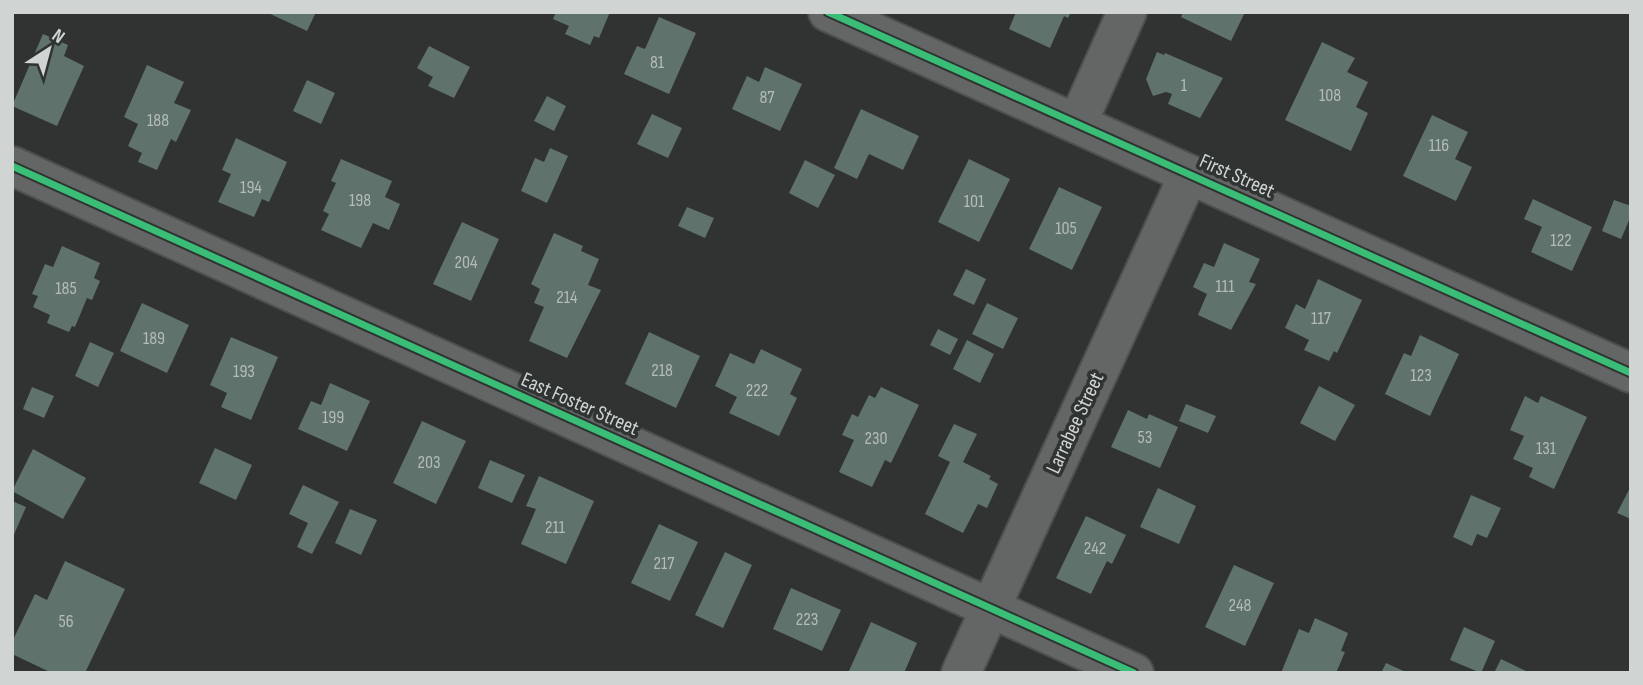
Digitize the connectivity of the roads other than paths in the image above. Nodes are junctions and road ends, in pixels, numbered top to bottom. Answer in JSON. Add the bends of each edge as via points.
{"nodes":[{"id":1,"x":828,"y":12,"type":"edge"},
{"id":2,"x":1127,"y":12,"type":"edge"},
{"id":3,"x":1077,"y":124,"type":"junction"},
{"id":4,"x":12,"y":166,"type":"edge"},
{"id":5,"x":1189,"y":174,"type":"junction"},
{"id":6,"x":1631,"y":373,"type":"edge"},
{"id":7,"x":990,"y":608,"type":"junction"},
{"id":8,"x":961,"y":673,"type":"edge"},
{"id":9,"x":1134,"y":673,"type":"edge"}],
"edges":[{"from":1,"to":3,"type":"street","name":"First Street"},
{"from":2,"to":3,"type":"street"},
{"from":3,"to":5,"type":"street","name":"First Street"},
{"from":4,"to":7,"type":"street","name":"East Foster Street"},
{"from":5,"to":6,"type":"street","name":"First Street"},
{"from":5,"to":7,"type":"street","name":"Larrabee Street"},
{"from":7,"to":8,"type":"street","name":"Larrabee Street"},
{"from":7,"to":9,"type":"street","name":"East Foster Street"}]}
